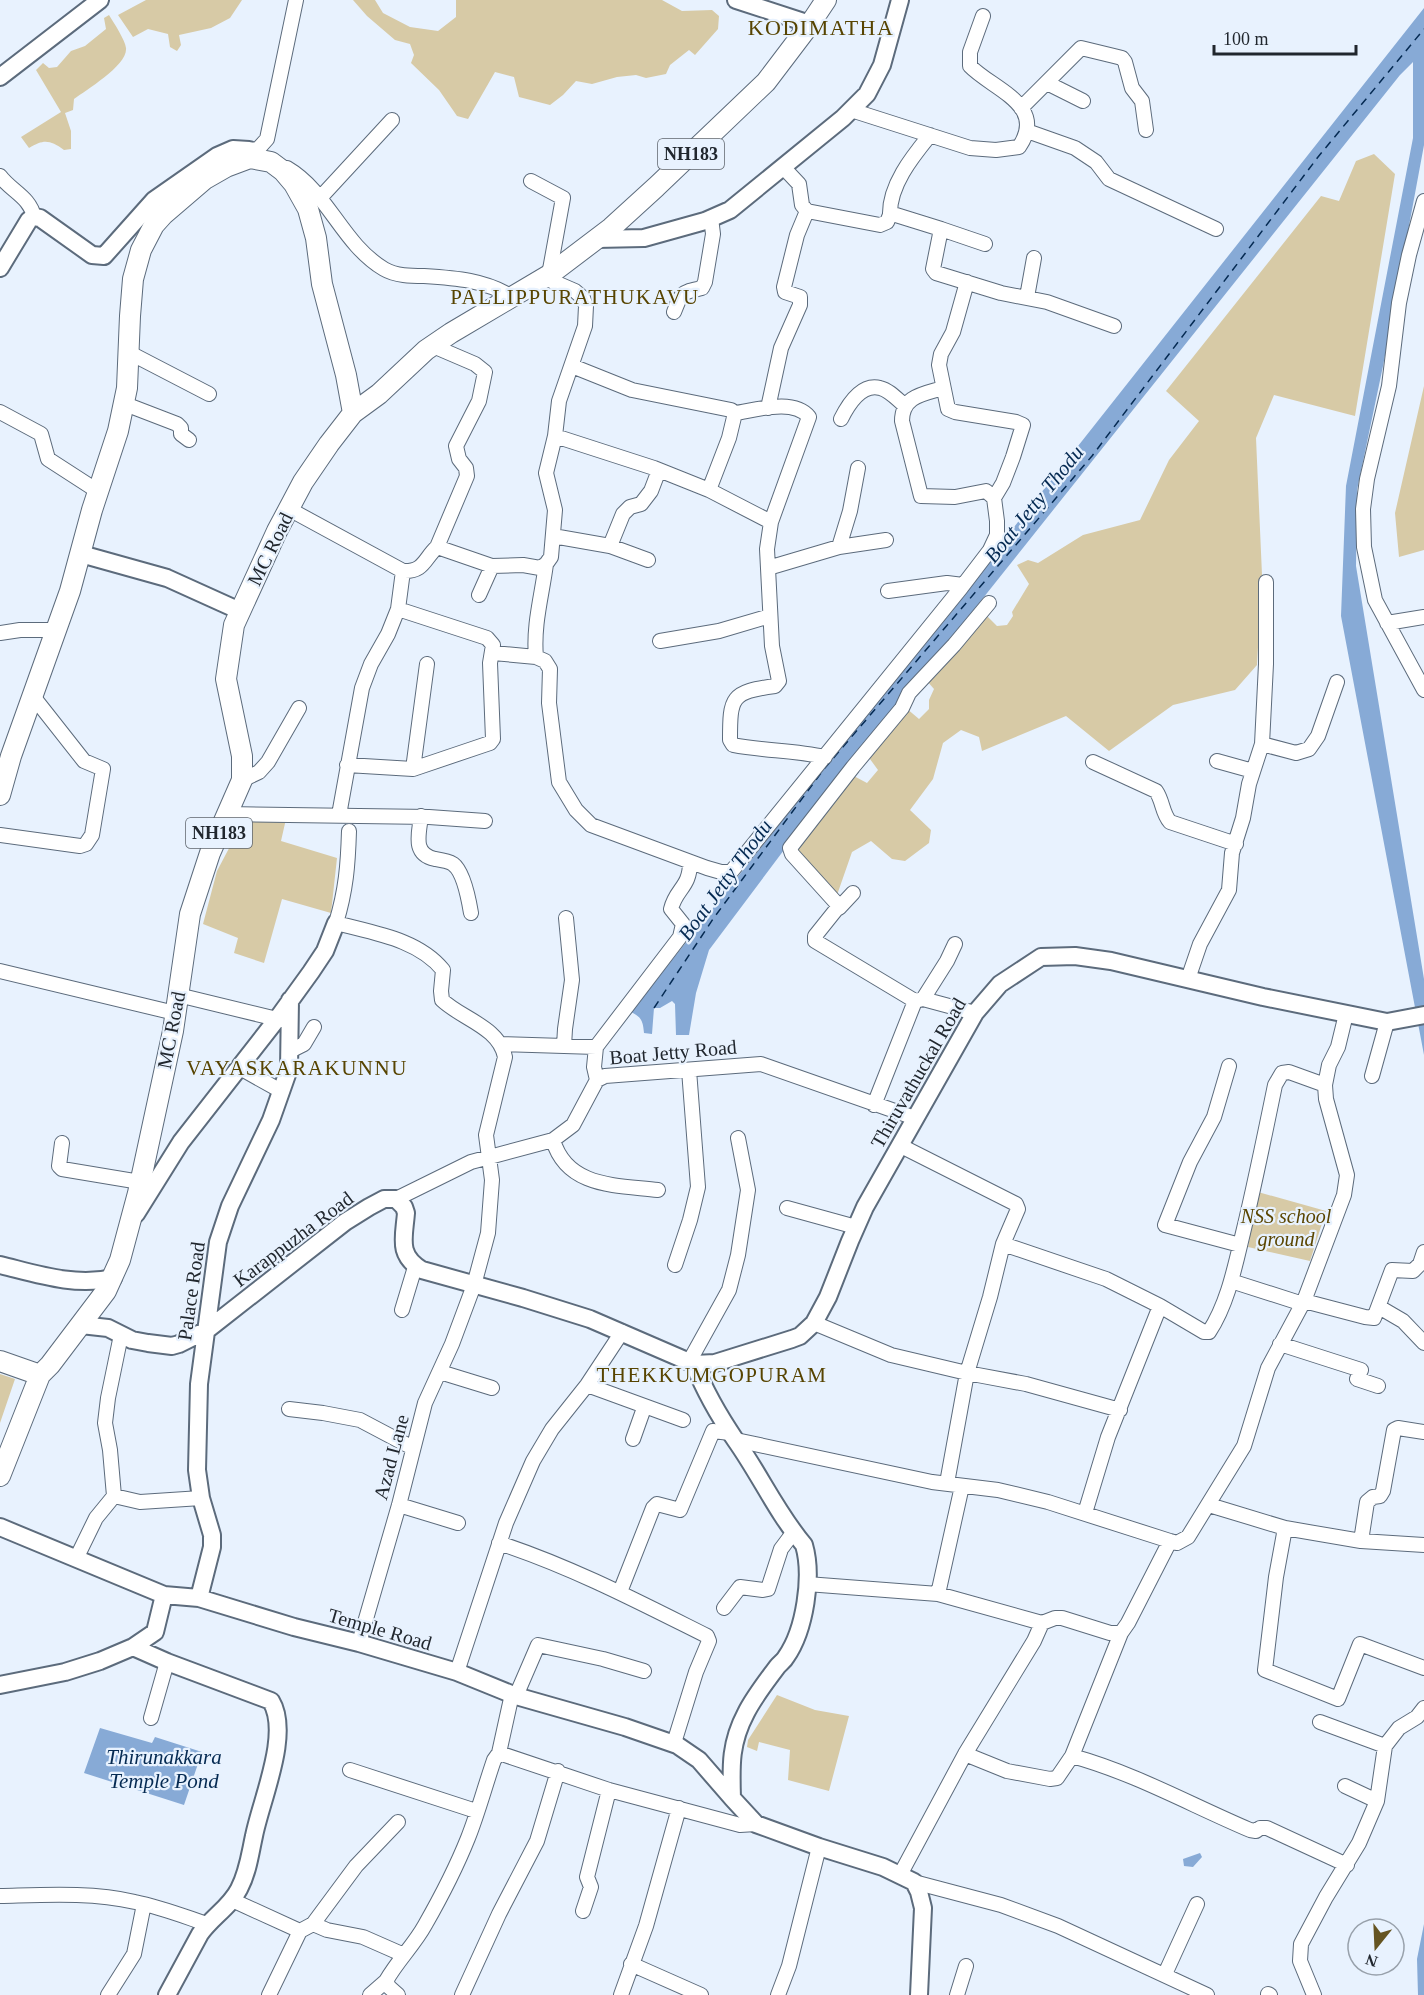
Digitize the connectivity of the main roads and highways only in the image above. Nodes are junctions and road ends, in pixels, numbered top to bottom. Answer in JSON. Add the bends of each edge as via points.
{"nodes":[{"id":1,"x":100,"y":0,"type":"edge"},
{"id":2,"x":736,"y":0,"type":"edge"},
{"id":3,"x":826,"y":0,"type":"edge"},
{"id":4,"x":900,"y":0,"type":"edge"},
{"id":5,"x":810,"y":24,"type":"junction"},
{"id":6,"x":0,"y":77,"type":"edge"},
{"id":7,"x":250,"y":154,"type":"junction"},
{"id":8,"x":596,"y":239,"type":"junction"},
{"id":9,"x":0,"y":268,"type":"edge"},
{"id":10,"x":346,"y":375,"type":"junction"},
{"id":11,"x":380,"y":394,"type":"junction"},
{"id":12,"x":353,"y":413,"type":"junction"},
{"id":13,"x":81,"y":554,"type":"junction"},
{"id":14,"x":240,"y":611,"type":"junction"},
{"id":15,"x":0,"y":795,"type":"edge"},
{"id":16,"x":336,"y":923,"type":"road end"},
{"id":17,"x":290,"y":1000,"type":"junction"},
{"id":18,"x":1416,"y":1016,"type":"edge"},
{"id":19,"x":132,"y":1220,"type":"junction"},
{"id":20,"x":0,"y":1265,"type":"edge"},
{"id":21,"x":113,"y":1278,"type":"junction"},
{"id":22,"x":74,"y":1282,"type":"junction"},
{"id":23,"x":94,"y":1306,"type":"junction"},
{"id":24,"x":81,"y":1325,"type":"junction"},
{"id":25,"x":207,"y":1330,"type":"junction"},
{"id":26,"x":115,"y":1331,"type":"junction"},
{"id":27,"x":0,"y":1361,"type":"edge"},
{"id":28,"x":692,"y":1363,"type":"junction"},
{"id":29,"x":40,"y":1375,"type":"junction"},
{"id":30,"x":0,"y":1476,"type":"edge"},
{"id":31,"x":0,"y":1527,"type":"edge"},
{"id":32,"x":164,"y":1595,"type":"junction"},
{"id":33,"x":199,"y":1598,"type":"junction"},
{"id":34,"x":134,"y":1647,"type":"junction"},
{"id":35,"x":0,"y":1685,"type":"edge"},
{"id":36,"x":732,"y":1798,"type":"junction"},
{"id":37,"x":166,"y":1995,"type":"edge"},
{"id":38,"x":919,"y":1995,"type":"edge"}],
"edges":[{"from":1,"to":6,"type":"main road"},
{"from":2,"to":5,"type":"main road"},
{"from":3,"to":5,"type":"highway","name":"MC Road","number":"NH183"},
{"from":4,"to":8,"type":"main road","via":[[882,65],[867,94],[730,210],[644,238]]},
{"from":5,"to":8,"type":"highway","name":"MC Road","number":"NH183","via":[[766,82]]},
{"from":7,"to":9,"type":"main road","via":[[233,149],[217,156],[154,200],[104,256],[92,255],[34,217]]},
{"from":7,"to":10,"type":"highway","via":[[283,171],[308,209],[322,284]]},
{"from":7,"to":13,"type":"highway","via":[[205,179],[175,203],[154,225],[141,250],[131,297],[124,404]]},
{"from":8,"to":11,"type":"highway","name":"MC Road","number":"NH183","via":[[547,276],[433,346]]},
{"from":10,"to":11,"type":"highway","via":[[366,393]]},
{"from":10,"to":12,"type":"highway"},
{"from":11,"to":12,"type":"highway","name":"MC Road","number":"NH183"},
{"from":12,"to":14,"type":"highway","name":"MC Road","number":"NH183","via":[[311,470]]},
{"from":13,"to":14,"type":"main road","via":[[167,578]]},
{"from":13,"to":15,"type":"highway"},
{"from":14,"to":19,"type":"highway","name":"MC Road","number":"NH183","via":[[231,637],[226,679],[242,756],[242,780],[210,853],[190,914],[169,1054]]},
{"from":16,"to":17,"type":"main road","via":[[325,951]]},
{"from":17,"to":19,"type":"main road","via":[[181,1142]]},
{"from":17,"to":25,"type":"main road","name":"Palace Road","via":[[289,1069],[218,1242]]},
{"from":18,"to":28,"type":"main road","name":"Thiruvathuckal Road","via":[[1387,1022],[1110,960],[1075,956],[1037,960],[1006,980],[975,1012],[874,1191],[836,1282],[814,1323],[800,1336],[771,1347],[715,1363]]},
{"from":19,"to":21,"type":"highway","name":"MC Road","number":"NH183"},
{"from":20,"to":22,"type":"main road"},
{"from":21,"to":22,"type":"main road"},
{"from":21,"to":23,"type":"highway","name":"MC Road","number":"NH183"},
{"from":22,"to":23,"type":"main road"},
{"from":23,"to":24,"type":"highway","number":"NH183"},
{"from":23,"to":26,"type":"main road"},
{"from":24,"to":26,"type":"main road","name":"Karappuzha Road"},
{"from":24,"to":29,"type":"highway","number":"NH183"},
{"from":25,"to":26,"type":"main road","name":"Karappuzha Road","via":[[172,1346],[132,1340]]},
{"from":25,"to":28,"type":"main road","name":"Karappuzha Road","via":[[345,1222],[379,1201],[396,1199],[406,1213],[404,1253],[415,1267],[549,1306]]},
{"from":25,"to":33,"type":"main road","name":"Palace Road","via":[[199,1384],[197,1470],[212,1547]]},
{"from":27,"to":29,"type":"highway"},
{"from":28,"to":36,"type":"main road","via":[[710,1402],[804,1545],[807,1556],[805,1604],[793,1644],[752,1703],[735,1741],[731,1758]]},
{"from":29,"to":30,"type":"highway","number":"NH183"},
{"from":31,"to":32,"type":"main road","name":"Temple Road"},
{"from":32,"to":33,"type":"main road","name":"Temple Road"},
{"from":32,"to":34,"type":"main road","via":[[159,1633]]},
{"from":33,"to":36,"type":"main road","name":"Temple Road","via":[[457,1672],[514,1695],[674,1743],[699,1760]]},
{"from":34,"to":35,"type":"main road","via":[[65,1672]]},
{"from":34,"to":37,"type":"main road","via":[[262,1696],[274,1706],[277,1726],[274,1762],[239,1889],[207,1924]]},
{"from":36,"to":38,"type":"main road","name":"Temple Road","via":[[756,1824],[883,1867],[907,1879],[919,1892],[923,1908]]}]}
